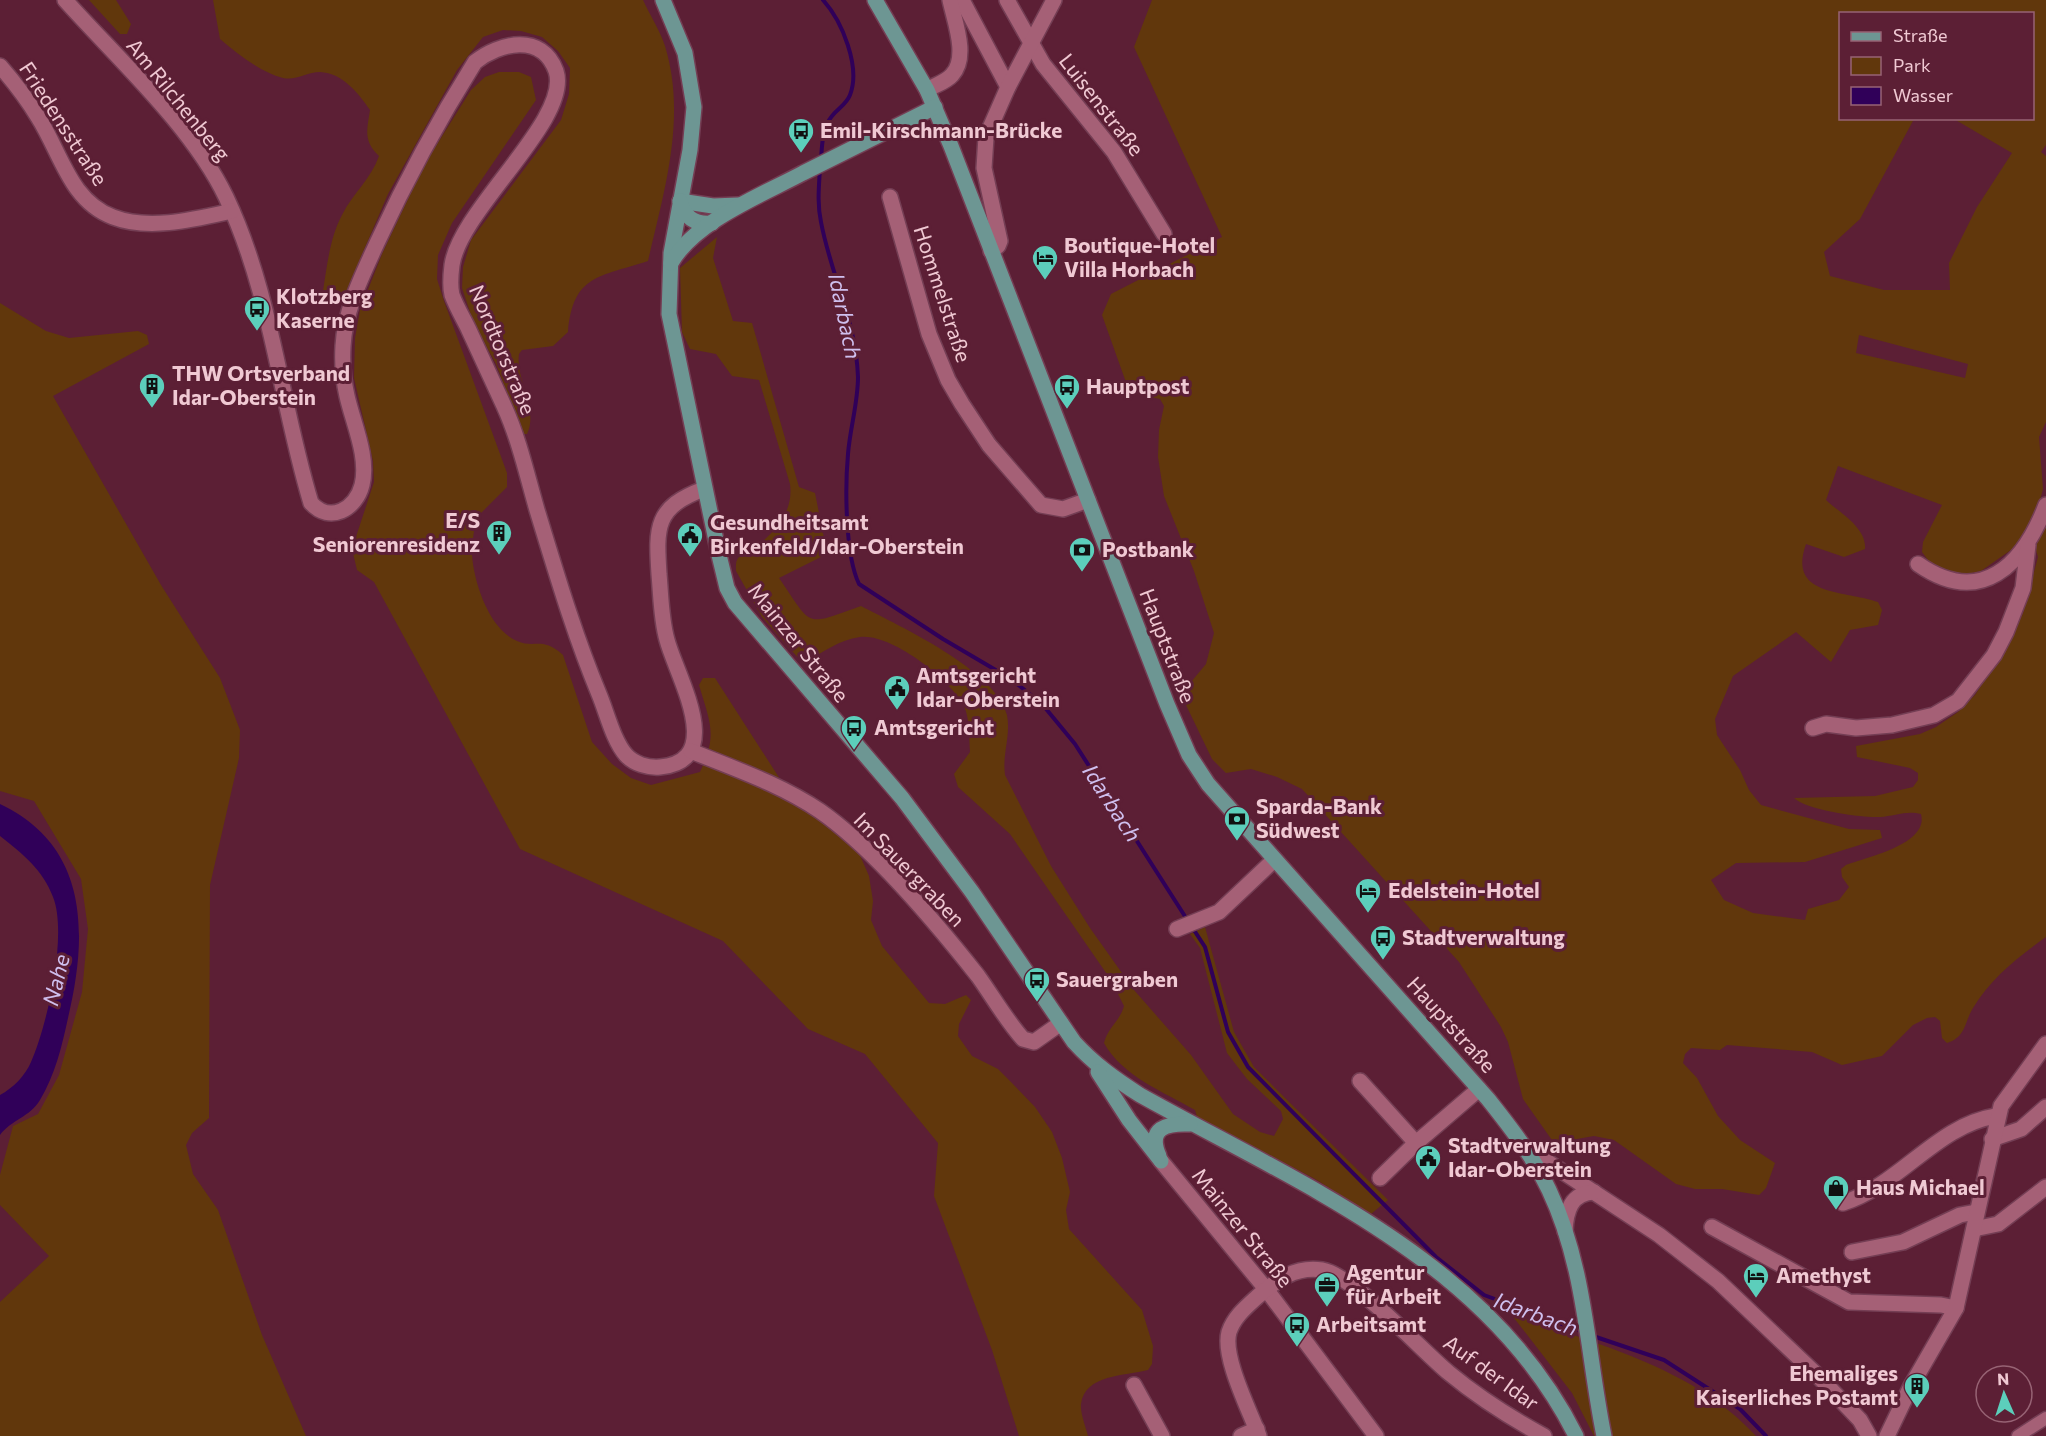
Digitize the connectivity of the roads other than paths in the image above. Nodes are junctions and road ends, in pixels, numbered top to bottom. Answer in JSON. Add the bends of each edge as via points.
{"nodes":[{"id":1,"x":65,"y":0,"type":"edge"},
{"id":2,"x":663,"y":0,"type":"edge"},
{"id":3,"x":875,"y":0,"type":"edge"},
{"id":4,"x":950,"y":0,"type":"edge"},
{"id":5,"x":962,"y":0,"type":"edge"},
{"id":6,"x":1007,"y":0,"type":"edge"},
{"id":7,"x":1054,"y":0,"type":"edge"},
{"id":8,"x":1031,"y":47,"type":"junction"},
{"id":9,"x":0,"y":66,"type":"edge"},
{"id":10,"x":1008,"y":87,"type":"junction"},
{"id":11,"x":927,"y":90,"type":"junction"},
{"id":12,"x":935,"y":107,"type":"junction"},
{"id":13,"x":890,"y":196,"type":"dead end"},
{"id":14,"x":680,"y":201,"type":"junction"},
{"id":15,"x":749,"y":201,"type":"junction"},
{"id":16,"x":232,"y":212,"type":"junction"},
{"id":17,"x":712,"y":224,"type":"junction"},
{"id":18,"x":1164,"y":234,"type":"dead end"},
{"id":19,"x":990,"y":251,"type":"junction"},
{"id":20,"x":669,"y":266,"type":"junction"},
{"id":21,"x":704,"y":489,"type":"junction"},
{"id":22,"x":1088,"y":500,"type":"junction"},
{"id":23,"x":2046,"y":505,"type":"edge"},
{"id":24,"x":322,"y":512,"type":"joint"},
{"id":25,"x":2028,"y":545,"type":"junction"},
{"id":26,"x":1918,"y":564,"type":"dead end"},
{"id":27,"x":1813,"y":728,"type":"dead end"},
{"id":28,"x":691,"y":751,"type":"junction"},
{"id":29,"x":1274,"y":860,"type":"junction"},
{"id":30,"x":1180,"y":928,"type":"dead end"},
{"id":31,"x":1061,"y":1023,"type":"junction"},
{"id":32,"x":2046,"y":1044,"type":"edge"},
{"id":33,"x":1090,"y":1060,"type":"junction"},
{"id":34,"x":1360,"y":1081,"type":"dead end"},
{"id":35,"x":1479,"y":1089,"type":"junction"},
{"id":36,"x":2046,"y":1107,"type":"edge"},
{"id":37,"x":1996,"y":1116,"type":"junction"},
{"id":38,"x":1193,"y":1125,"type":"junction"},
{"id":39,"x":1992,"y":1139,"type":"junction"},
{"id":40,"x":1416,"y":1143,"type":"junction"},
{"id":41,"x":1525,"y":1147,"type":"junction"},
{"id":42,"x":1161,"y":1161,"type":"junction"},
{"id":43,"x":1380,"y":1178,"type":"dead end"},
{"id":44,"x":2046,"y":1187,"type":"edge"},
{"id":45,"x":1594,"y":1192,"type":"junction"},
{"id":46,"x":1843,"y":1203,"type":"dead end"},
{"id":47,"x":1976,"y":1212,"type":"junction"},
{"id":48,"x":1712,"y":1227,"type":"dead end"},
{"id":49,"x":1974,"y":1229,"type":"junction"},
{"id":50,"x":1565,"y":1231,"type":"junction"},
{"id":51,"x":1852,"y":1252,"type":"dead end"},
{"id":52,"x":1266,"y":1289,"type":"junction"},
{"id":53,"x":1956,"y":1308,"type":"junction"},
{"id":54,"x":1134,"y":1384,"type":"dead end"},
{"id":55,"x":2046,"y":1418,"type":"edge"},
{"id":56,"x":1258,"y":1432,"type":"edge"},
{"id":57,"x":1162,"y":1436,"type":"edge"},
{"id":58,"x":1241,"y":1436,"type":"edge"},
{"id":59,"x":1376,"y":1436,"type":"edge"},
{"id":60,"x":1544,"y":1436,"type":"edge"},
{"id":61,"x":1576,"y":1436,"type":"edge"},
{"id":62,"x":1604,"y":1436,"type":"edge"},
{"id":63,"x":1869,"y":1436,"type":"edge"},
{"id":64,"x":1887,"y":1436,"type":"edge"},
{"id":65,"x":2018,"y":1436,"type":"edge"}],
"edges":[{"from":1,"to":16,"type":"street","name":"Am Rilchenberg","via":[[183,133],[207,164]]},
{"from":2,"to":14,"type":"main road","name":"Mainzer Straße","via":[[680,36],[693,97],[690,150]]},
{"from":3,"to":11,"type":"main road","name":"Hauptstraße"},
{"from":4,"to":11,"type":"street","via":[[958,36],[957,69],[951,77]]},
{"from":5,"to":10,"type":"street"},
{"from":6,"to":8,"type":"street","name":"Luisenstraße"},
{"from":7,"to":8,"type":"street"},
{"from":8,"to":10,"type":"street"},
{"from":8,"to":18,"type":"street","name":"Luisenstraße","via":[[1114,152]]},
{"from":9,"to":16,"type":"street","name":"Friedensstraße","via":[[38,117],[78,191],[93,207],[115,218],[141,222]]},
{"from":10,"to":19,"type":"street","via":[[984,148],[984,168],[999,234],[998,246]]},
{"from":11,"to":12,"type":"main road","name":"Hauptstraße"},
{"from":12,"to":15,"type":"main road"},
{"from":12,"to":19,"type":"main road","name":"Hauptstraße"},
{"from":13,"to":22,"type":"street","name":"Hommelstraße","via":[[929,334],[948,380],[989,446],[1041,505],[1063,508]]},
{"from":14,"to":15,"type":"main road","via":[[722,207]]},
{"from":14,"to":17,"type":"main road","via":[[690,219]]},
{"from":14,"to":20,"type":"main road","name":"Mainzer Straße"},
{"from":15,"to":17,"type":"main road"},
{"from":16,"to":24,"type":"street","name":"Am Rilchenberg","via":[[261,287],[311,502]]},
{"from":17,"to":20,"type":"main road","via":[[681,249]]},
{"from":19,"to":22,"type":"main road","name":"Hauptstraße"},
{"from":20,"to":21,"type":"main road","name":"Mainzer Straße","via":[[669,314]]},
{"from":21,"to":28,"type":"street","via":[[678,500],[662,517],[656,536],[664,629],[692,711],[695,732]]},
{"from":21,"to":31,"type":"main road","name":"Mainzer Straße","via":[[724,577],[735,603],[902,798]]},
{"from":22,"to":29,"type":"main road","name":"Hauptstraße","via":[[1189,755]]},
{"from":23,"to":25,"type":"street"},
{"from":24,"to":28,"type":"street","name":"Nordtorstraße","via":[[348,508],[362,484],[362,460],[343,375],[347,314],[408,175],[475,62],[504,45],[520,43],[539,50],[556,72],[557,93],[530,142],[458,243],[452,266],[452,294],[518,442],[573,629],[626,755],[635,762],[659,767],[672,764]]},
{"from":25,"to":26,"type":"street","via":[[2001,571],[1976,582],[1937,578]]},
{"from":25,"to":27,"type":"street","via":[[2023,588],[2011,622],[1994,655],[1958,701],[1934,715],[1892,725],[1856,728],[1821,724]]},
{"from":28,"to":31,"type":"street","name":"Im Sauergraben","via":[[773,784],[820,811],[843,830],[874,858],[957,951],[1023,1039],[1034,1042]]},
{"from":29,"to":30,"type":"street","via":[[1219,912]]},
{"from":29,"to":35,"type":"main road","name":"Hauptstraße"},
{"from":31,"to":33,"type":"main road","name":"Mainzer Straße"},
{"from":32,"to":37,"type":"street"},
{"from":33,"to":38,"type":"main road","via":[[1111,1077]]},
{"from":33,"to":42,"type":"main road"},
{"from":34,"to":40,"type":"street"},
{"from":35,"to":40,"type":"street"},
{"from":35,"to":41,"type":"main road","name":"Hauptstraße"},
{"from":36,"to":39,"type":"street","via":[[2021,1129]]},
{"from":37,"to":39,"type":"street"},
{"from":37,"to":46,"type":"street","via":[[1959,1128],[1905,1169]]},
{"from":38,"to":42,"type":"main road","via":[[1172,1124],[1158,1131],[1154,1141]]},
{"from":38,"to":61,"type":"main road","via":[[1339,1203],[1456,1287],[1523,1352],[1550,1389]]},
{"from":39,"to":47,"type":"street"},
{"from":40,"to":43,"type":"street"},
{"from":41,"to":45,"type":"street","name":"Hauptstraße"},
{"from":41,"to":50,"type":"main road","via":[[1549,1189]]},
{"from":42,"to":52,"type":"street","name":"Mainzer Straße"},
{"from":44,"to":49,"type":"street","via":[[1998,1224]]},
{"from":45,"to":50,"type":"street","via":[[1579,1195],[1571,1203]]},
{"from":45,"to":63,"type":"street","name":"Hauptstraße","via":[[1659,1234],[1718,1281],[1818,1376],[1860,1420]]},
{"from":47,"to":49,"type":"street"},
{"from":47,"to":51,"type":"street","via":[[1960,1215],[1903,1242]]},
{"from":48,"to":53,"type":"street","via":[[1849,1302]]},
{"from":49,"to":53,"type":"street"},
{"from":50,"to":62,"type":"main road","via":[[1582,1297]]},
{"from":52,"to":56,"type":"street","name":"Auf der Idar","via":[[1234,1321],[1227,1339]]},
{"from":52,"to":59,"type":"street","name":"Mainzer Straße"},
{"from":52,"to":60,"type":"street","name":"Auf der Idar","via":[[1290,1273],[1325,1270],[1352,1286],[1478,1395]]},
{"from":53,"to":64,"type":"street"},
{"from":54,"to":57,"type":"street"},
{"from":55,"to":65,"type":"street"},
{"from":56,"to":58,"type":"street"}]}
